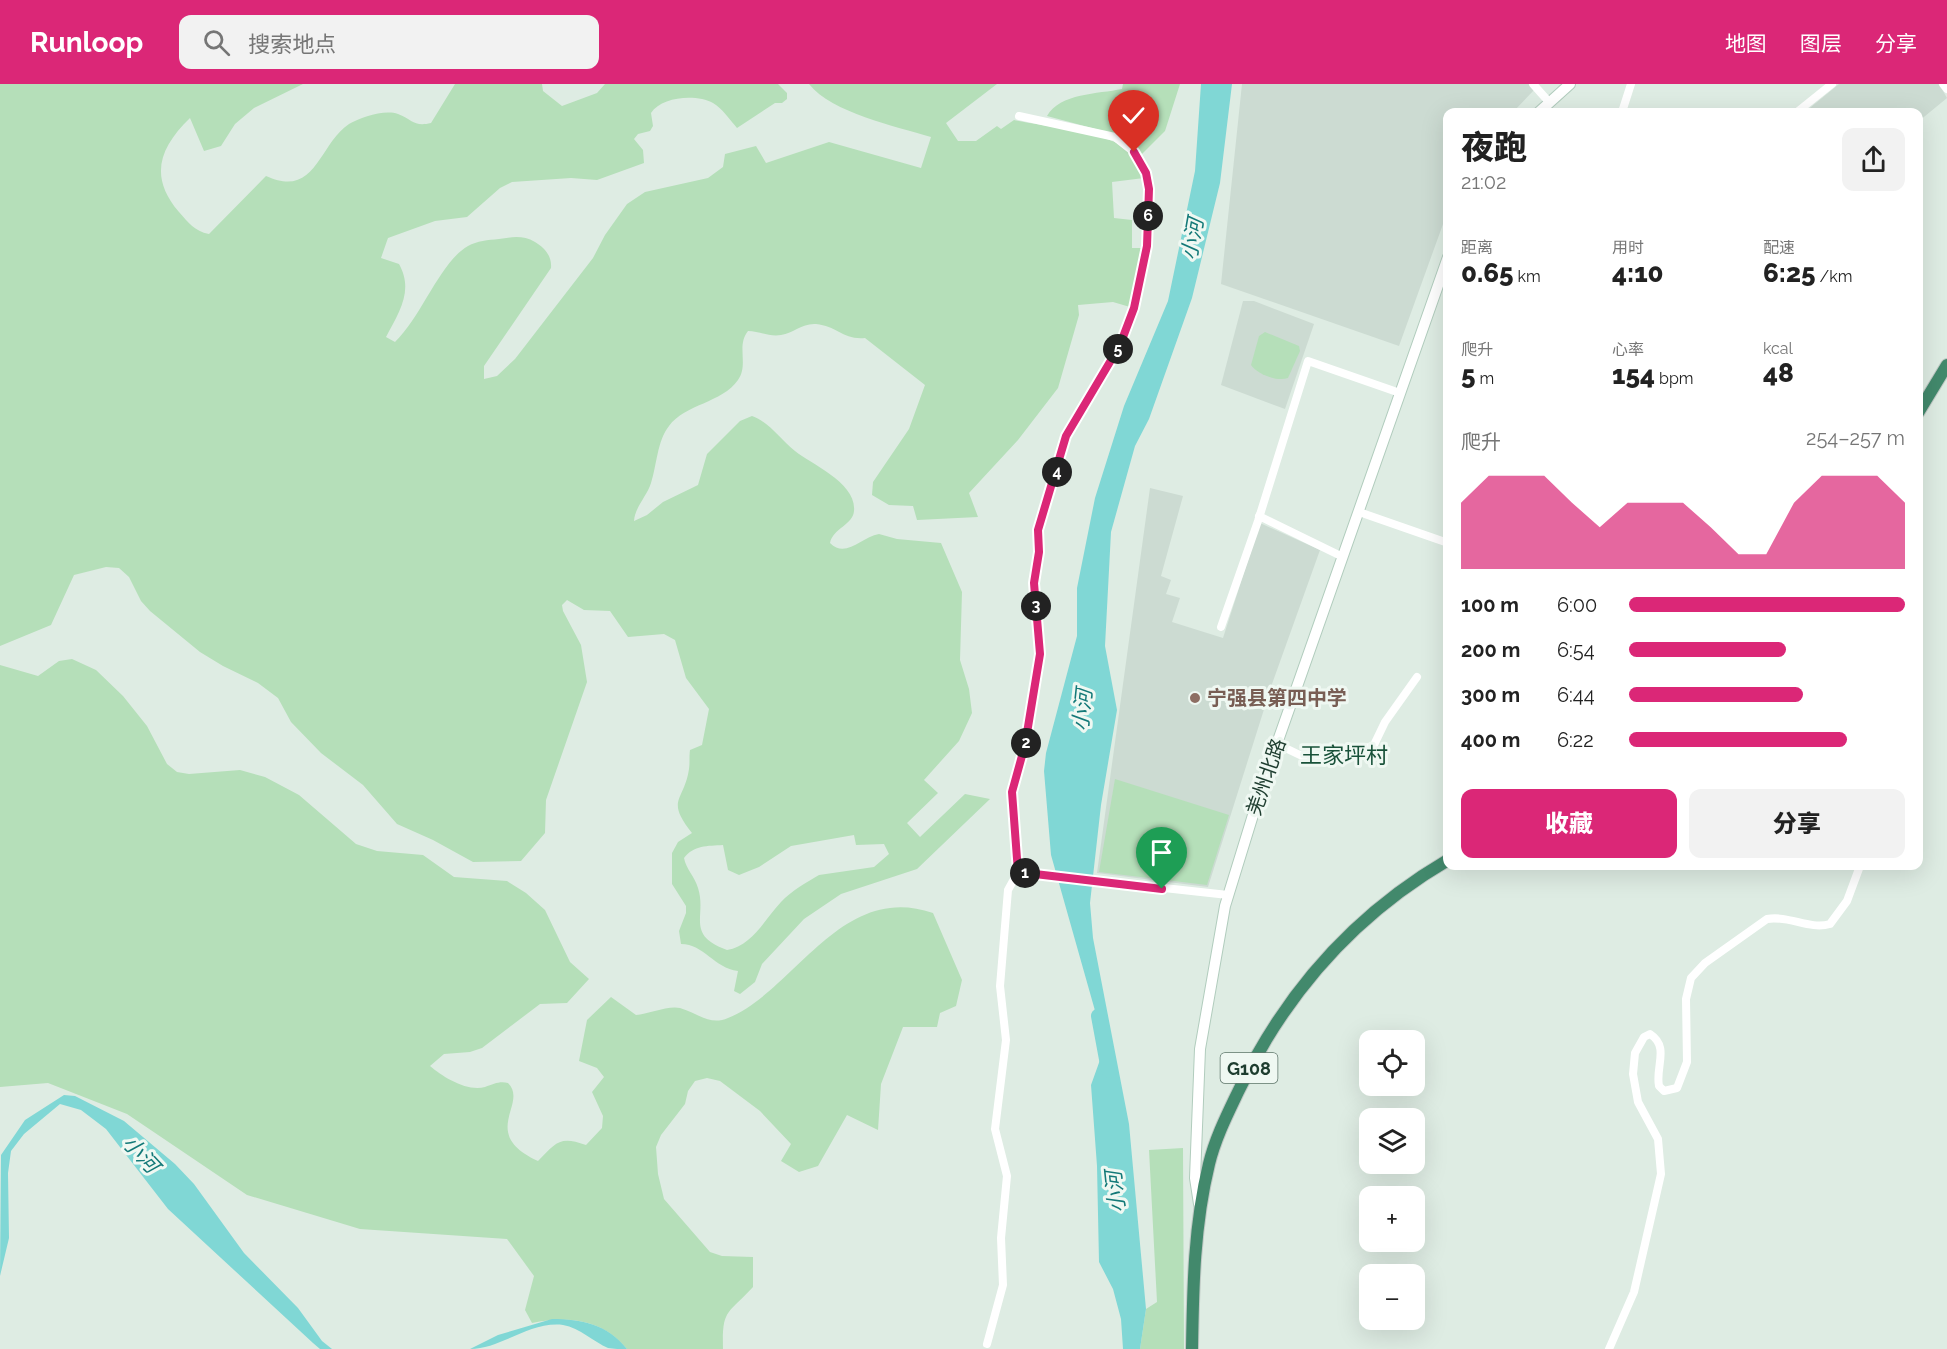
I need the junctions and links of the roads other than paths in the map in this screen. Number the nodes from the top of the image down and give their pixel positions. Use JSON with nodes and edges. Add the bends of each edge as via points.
{"nodes":[{"id":1,"x":1533,"y":84,"type":"edge"},
{"id":2,"x":1570,"y":84,"type":"edge"},
{"id":3,"x":1630,"y":84,"type":"edge"},
{"id":4,"x":1832,"y":84,"type":"edge"},
{"id":5,"x":1943,"y":84,"type":"edge"},
{"id":6,"x":1947,"y":89,"type":"edge"},
{"id":7,"x":1549,"y":102,"type":"junction"},
{"id":8,"x":1543,"y":108,"type":"edge"},
{"id":9,"x":1623,"y":108,"type":"edge"},
{"id":10,"x":1802,"y":108,"type":"edge"},
{"id":11,"x":1019,"y":116,"type":"dead end"},
{"id":12,"x":1443,"y":269,"type":"edge"},
{"id":13,"x":1947,"y":365,"type":"edge"},
{"id":14,"x":1400,"y":393,"type":"junction"},
{"id":15,"x":1923,"y":405,"type":"edge"},
{"id":16,"x":1359,"y":512,"type":"junction"},
{"id":17,"x":1259,"y":516,"type":"junction"},
{"id":18,"x":1443,"y":541,"type":"edge"},
{"id":19,"x":1343,"y":557,"type":"junction"},
{"id":20,"x":1221,"y":627,"type":"dead end"},
{"id":21,"x":1417,"y":677,"type":"dead end"},
{"id":22,"x":1276,"y":744,"type":"junction"},
{"id":23,"x":1443,"y":863,"type":"edge"},
{"id":24,"x":1858,"y":870,"type":"edge"},
{"id":25,"x":1018,"y":872,"type":"junction"},
{"id":26,"x":1228,"y":895,"type":"junction"},
{"id":27,"x":1200,"y":1210,"type":"junction"},
{"id":28,"x":987,"y":1344,"type":"dead end"},
{"id":29,"x":1192,"y":1349,"type":"edge"},
{"id":30,"x":1609,"y":1349,"type":"edge"}],
"edges":[{"from":1,"to":7,"type":"street"},
{"from":2,"to":7,"type":"main road"},
{"from":3,"to":9,"type":"street"},
{"from":4,"to":10,"type":"street"},
{"from":5,"to":6,"type":"street"},
{"from":7,"to":8,"type":"main road"},
{"from":11,"to":25,"type":"street","via":[[1115,137],[1134,152],[1146,173],[1149,189],[1147,246],[1134,308],[1120,345],[1066,436],[1038,530],[1034,583],[1040,654],[1025,745],[1012,792]]},
{"from":12,"to":14,"type":"main road","name":"羌州北路"},
{"from":13,"to":15,"type":"highway"},
{"from":14,"to":16,"type":"main road","name":"羌州北路"},
{"from":14,"to":17,"type":"street","via":[[1308,361]]},
{"from":16,"to":18,"type":"street"},
{"from":16,"to":19,"type":"main road","name":"羌州北路"},
{"from":17,"to":19,"type":"street"},
{"from":17,"to":20,"type":"street"},
{"from":19,"to":22,"type":"main road","name":"羌州北路"},
{"from":21,"to":22,"type":"street","via":[[1385,722],[1373,747],[1344,749],[1323,761]]},
{"from":22,"to":26,"type":"main road","name":"羌州北路"},
{"from":23,"to":27,"type":"highway","number":"G108","via":[[1401,890],[1350,933],[1314,971],[1286,1009],[1251,1065],[1225,1119],[1210,1157]]},
{"from":24,"to":30,"type":"street","via":[[1846,901],[1830,924],[1781,917],[1767,919],[1695,972],[1686,999],[1687,1062],[1677,1088],[1664,1091],[1659,1086],[1662,1050],[1656,1038],[1650,1034],[1644,1037],[1635,1053],[1634,1088],[1658,1139],[1661,1174],[1634,1292]]},
{"from":25,"to":26,"type":"street"},
{"from":25,"to":28,"type":"street","via":[[1008,890],[1000,987],[1006,1040],[995,1129],[1007,1176],[1000,1238],[1003,1285]]},
{"from":26,"to":27,"type":"main road","name":"羌州北路","via":[[1200,1049],[1195,1178]]},
{"from":27,"to":29,"type":"highway","number":"G108"}]}
